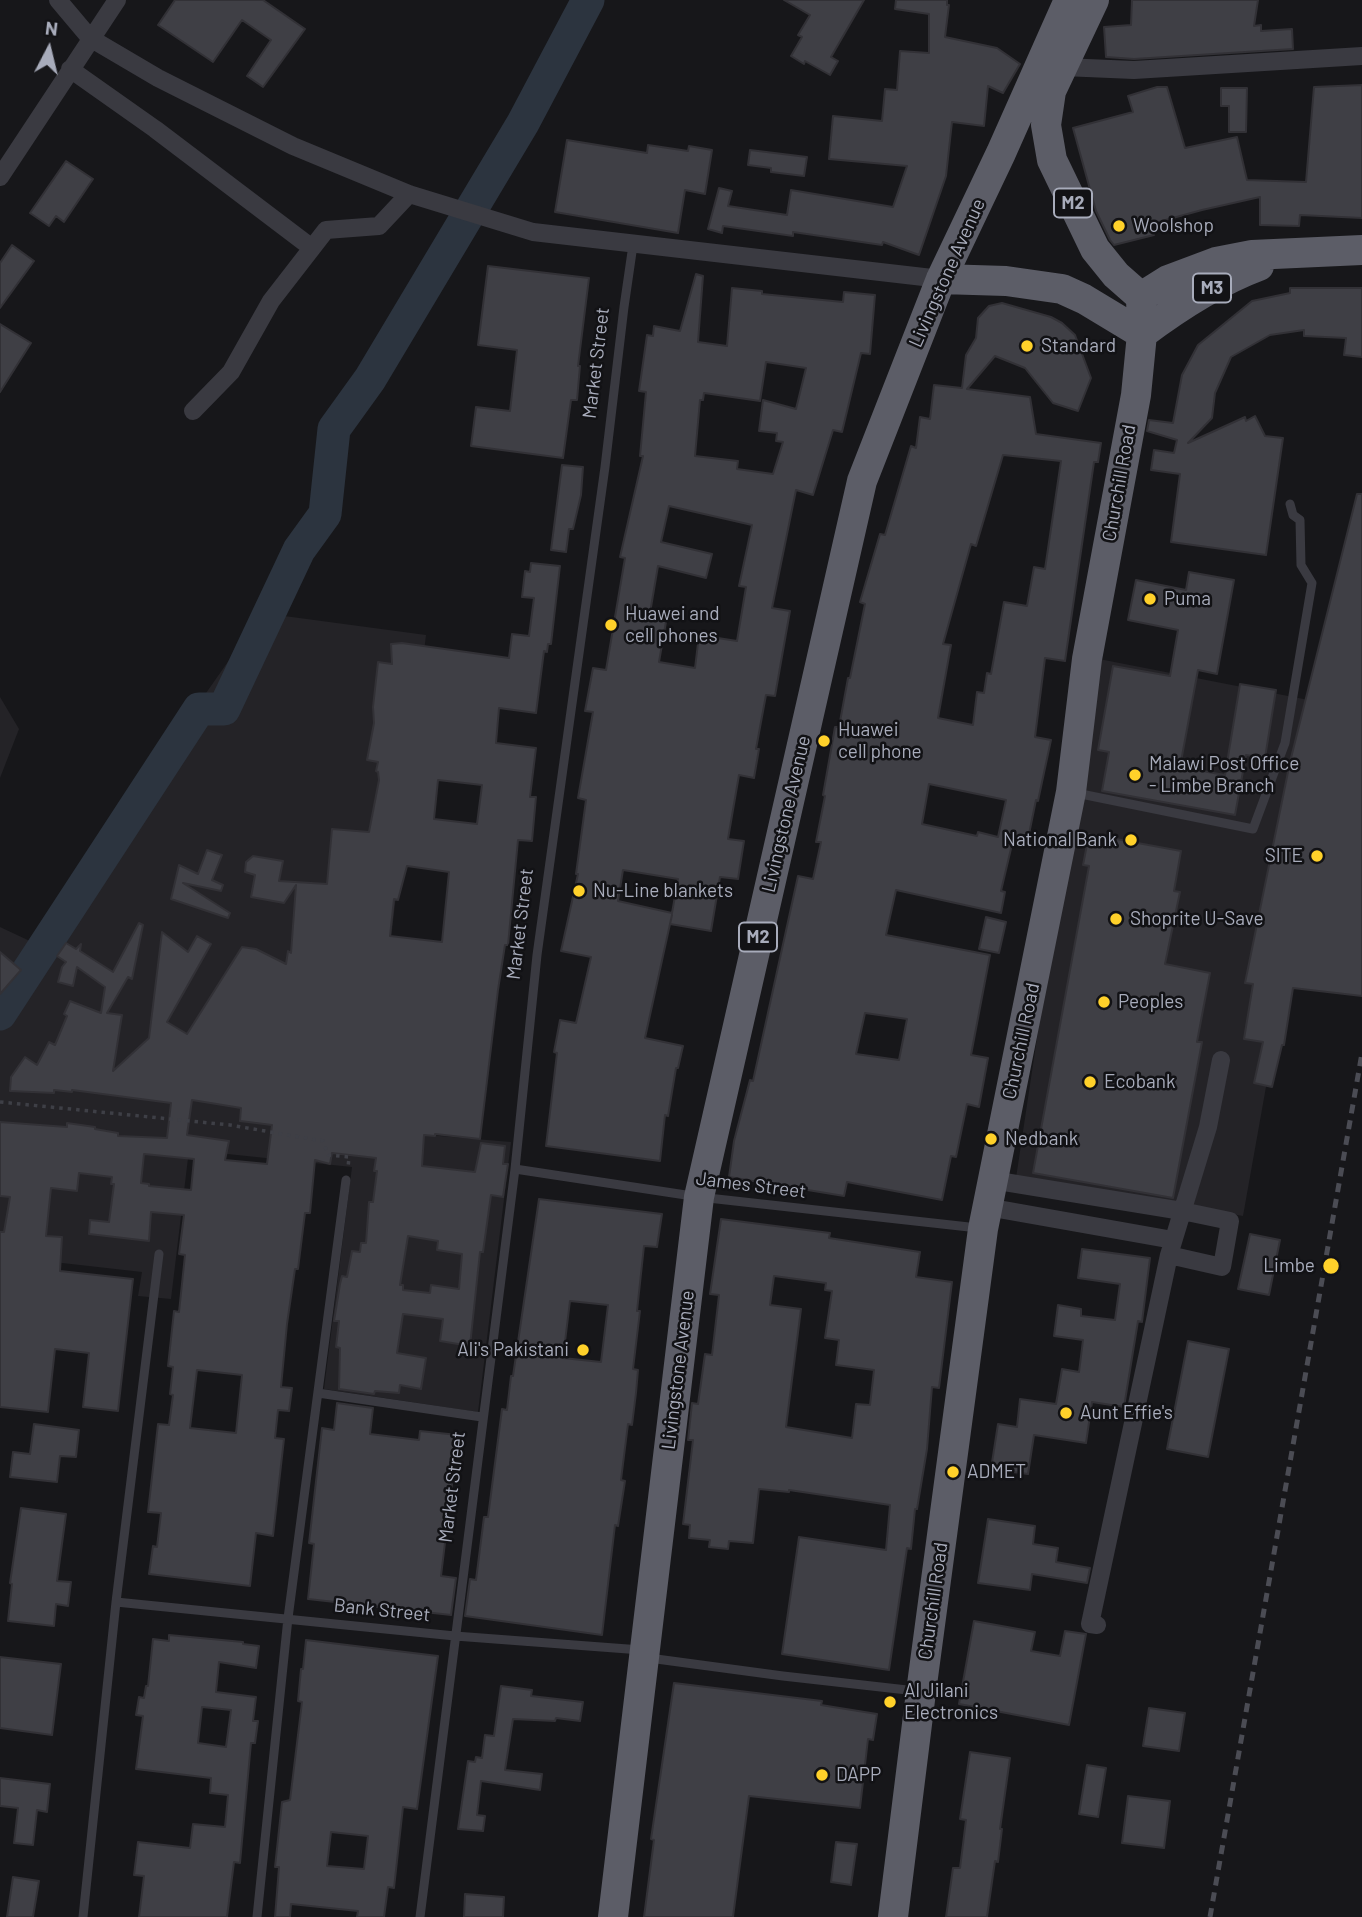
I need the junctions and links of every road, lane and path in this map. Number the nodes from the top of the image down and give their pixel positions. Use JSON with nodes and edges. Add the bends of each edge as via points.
{"nodes":[{"id":1,"x":58,"y":0,"type":"edge"},
{"id":2,"x":117,"y":0,"type":"edge"},
{"id":3,"x":1069,"y":0,"type":"edge"},
{"id":4,"x":1094,"y":0,"type":"edge"},
{"id":5,"x":90,"y":38,"type":"junction"},
{"id":6,"x":1362,"y":56,"type":"edge"},
{"id":7,"x":70,"y":69,"type":"junction"},
{"id":8,"x":1057,"y":79,"type":"junction"},
{"id":9,"x":1001,"y":153,"type":"junction"},
{"id":10,"x":1052,"y":159,"type":"junction"},
{"id":11,"x":0,"y":177,"type":"edge"},
{"id":12,"x":409,"y":194,"type":"junction"},
{"id":13,"x":633,"y":245,"type":"junction"},
{"id":14,"x":312,"y":248,"type":"junction"},
{"id":15,"x":1095,"y":249,"type":"junction"},
{"id":16,"x":1362,"y":250,"type":"edge"},
{"id":17,"x":1290,"y":255,"type":"junction"},
{"id":18,"x":941,"y":279,"type":"junction"},
{"id":19,"x":1062,"y":289,"type":"junction"},
{"id":20,"x":1141,"y":298,"type":"junction"},
{"id":21,"x":1142,"y":334,"type":"junction"},
{"id":22,"x":193,"y":411,"type":"dead end"},
{"id":23,"x":1290,"y":504,"type":"dead end"},
{"id":24,"x":1071,"y":792,"type":"junction"},
{"id":25,"x":1221,"y":1060,"type":"dead end"},
{"id":26,"x":0,"y":1102,"type":"edge"},
{"id":27,"x":515,"y":1169,"type":"junction"},
{"id":28,"x":346,"y":1180,"type":"joint"},
{"id":29,"x":1095,"y":1196,"type":"junction"},
{"id":30,"x":699,"y":1197,"type":"junction"},
{"id":31,"x":987,"y":1205,"type":"junction"},
{"id":32,"x":1182,"y":1211,"type":"junction"},
{"id":33,"x":1089,"y":1226,"type":"junction"},
{"id":34,"x":1171,"y":1248,"type":"junction"},
{"id":35,"x":159,"y":1254,"type":"dead end"},
{"id":36,"x":318,"y":1393,"type":"junction"},
{"id":37,"x":482,"y":1417,"type":"junction"},
{"id":38,"x":116,"y":1602,"type":"junction"},
{"id":39,"x":288,"y":1618,"type":"junction"},
{"id":40,"x":1097,"y":1625,"type":"dead end"},
{"id":41,"x":455,"y":1636,"type":"junction"},
{"id":42,"x":644,"y":1654,"type":"junction"},
{"id":43,"x":921,"y":1692,"type":"junction"},
{"id":44,"x":83,"y":1917,"type":"edge"},
{"id":45,"x":257,"y":1917,"type":"edge"},
{"id":46,"x":420,"y":1917,"type":"edge"},
{"id":47,"x":613,"y":1917,"type":"edge"},
{"id":48,"x":893,"y":1917,"type":"edge"}],
"edges":[{"from":1,"to":5,"type":"street"},
{"from":2,"to":5,"type":"street"},
{"from":3,"to":9,"type":"highway","name":"Livingstone Avenue","number":"M2"},
{"from":4,"to":8,"type":"highway","number":"M2"},
{"from":5,"to":7,"type":"street"},
{"from":5,"to":12,"type":"street","via":[[293,146]]},
{"from":6,"to":8,"type":"street"},
{"from":7,"to":11,"type":"street"},
{"from":7,"to":14,"type":"street"},
{"from":8,"to":10,"type":"highway","number":"M2","via":[[1046,125]]},
{"from":9,"to":10,"type":"highway","via":[[1040,153]]},
{"from":9,"to":18,"type":"highway","name":"Livingstone Avenue","number":"M2"},
{"from":10,"to":15,"type":"highway","number":"M2"},
{"from":12,"to":13,"type":"street","via":[[533,232]]},
{"from":12,"to":14,"type":"street","via":[[379,226],[326,229]]},
{"from":13,"to":18,"type":"street"},
{"from":13,"to":27,"type":"lane","name":"Market Street","via":[[537,955]]},
{"from":14,"to":22,"type":"street","via":[[271,301],[231,372]]},
{"from":15,"to":19,"type":"highway","via":[[1084,272]]},
{"from":15,"to":20,"type":"highway","number":"M2"},
{"from":16,"to":17,"type":"highway","number":"M3"},
{"from":17,"to":20,"type":"highway","number":"M3","via":[[1252,255],[1216,262],[1168,280]]},
{"from":17,"to":21,"type":"highway","number":"M3","via":[[1237,274]]},
{"from":18,"to":19,"type":"highway"},
{"from":18,"to":30,"type":"highway","name":"Livingstone Avenue","number":"M2","via":[[862,481]]},
{"from":19,"to":21,"type":"highway"},
{"from":20,"to":21,"type":"highway","name":"Churchill Road"},
{"from":21,"to":24,"type":"highway","name":"Churchill Road","via":[[1136,395],[1087,659]]},
{"from":23,"to":24,"type":"lane","via":[[1300,520],[1301,565],[1312,583],[1285,743],[1253,829]]},
{"from":24,"to":31,"type":"highway","name":"Churchill Road"},
{"from":25,"to":32,"type":"street","via":[[1208,1127]]},
{"from":26,"to":28,"type":"path","via":[[230,1125],[323,1142],[328,1154],[349,1157]]},
{"from":27,"to":30,"type":"lane","name":"James Street"},
{"from":27,"to":37,"type":"lane","name":"Market Street"},
{"from":28,"to":36,"type":"lane"},
{"from":29,"to":31,"type":"street"},
{"from":29,"to":32,"type":"street"},
{"from":29,"to":33,"type":"street"},
{"from":30,"to":31,"type":"lane","name":"James Street"},
{"from":30,"to":42,"type":"highway","name":"Livingstone Avenue","number":"M2"},
{"from":31,"to":33,"type":"street"},
{"from":31,"to":43,"type":"highway","name":"Churchill Road"},
{"from":32,"to":34,"type":"street"},
{"from":32,"to":34,"type":"street","via":[[1230,1221],[1222,1266]]},
{"from":33,"to":34,"type":"street"},
{"from":34,"to":40,"type":"street","via":[[1090,1624]]},
{"from":35,"to":38,"type":"lane"},
{"from":36,"to":37,"type":"lane"},
{"from":36,"to":39,"type":"lane"},
{"from":37,"to":41,"type":"lane","name":"Market Street"},
{"from":38,"to":39,"type":"lane","name":"Bank Street"},
{"from":38,"to":44,"type":"lane"},
{"from":39,"to":41,"type":"lane","name":"Bank Street"},
{"from":39,"to":45,"type":"lane"},
{"from":41,"to":42,"type":"lane","name":"Bank Street"},
{"from":41,"to":46,"type":"lane","name":"Market Street"},
{"from":42,"to":43,"type":"lane","name":"Bank Street"},
{"from":42,"to":47,"type":"highway","name":"Livingstone Avenue","number":"M2"},
{"from":43,"to":48,"type":"highway","name":"Churchill Road"}]}
